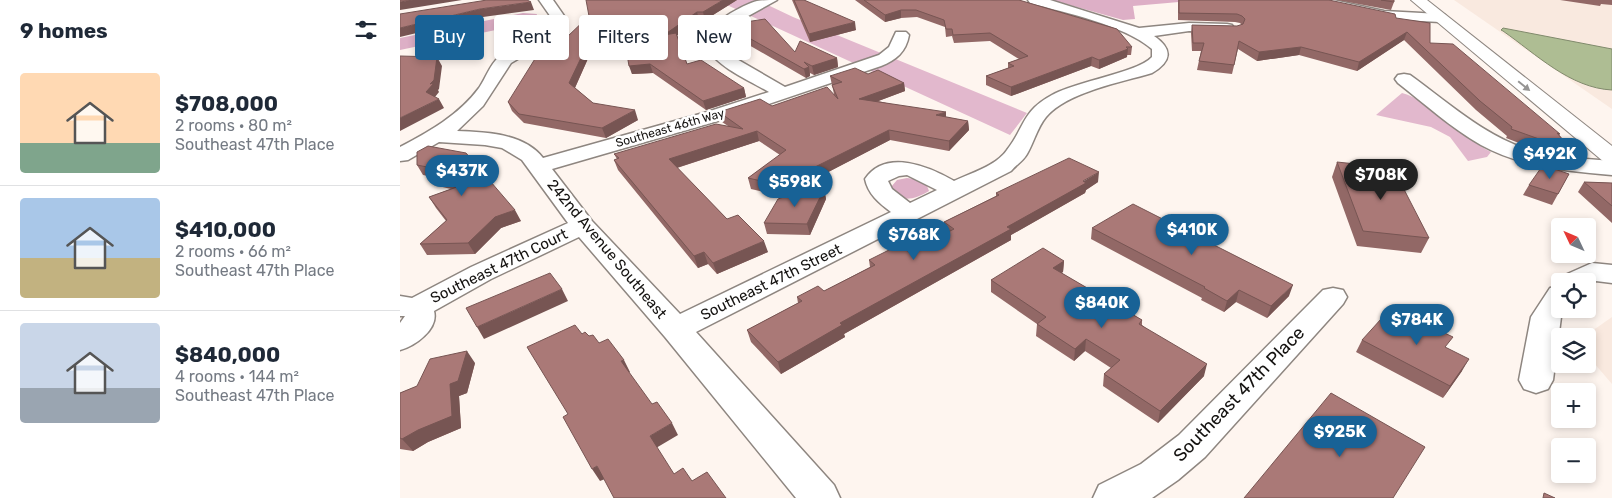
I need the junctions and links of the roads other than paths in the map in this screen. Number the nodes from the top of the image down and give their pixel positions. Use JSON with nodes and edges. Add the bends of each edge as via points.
{"nodes":[{"id":1,"x":546,"y":0,"type":"edge"},
{"id":2,"x":770,"y":0,"type":"edge"},
{"id":3,"x":1035,"y":0,"type":"edge"},
{"id":4,"x":1314,"y":0,"type":"edge"},
{"id":5,"x":1418,"y":0,"type":"edge"},
{"id":6,"x":1433,"y":0,"type":"edge"},
{"id":7,"x":1440,"y":18,"type":"junction"},
{"id":8,"x":1235,"y":28,"type":"edge"},
{"id":9,"x":1138,"y":33,"type":"junction"},
{"id":10,"x":901,"y":35,"type":"dead end"},
{"id":11,"x":1404,"y":79,"type":"dead end"},
{"id":12,"x":783,"y":93,"type":"junction"},
{"id":13,"x":436,"y":136,"type":"junction"},
{"id":14,"x":1612,"y":137,"type":"edge"},
{"id":15,"x":400,"y":156,"type":"edge"},
{"id":16,"x":1612,"y":157,"type":"edge"},
{"id":17,"x":537,"y":166,"type":"junction"},
{"id":18,"x":1612,"y":168,"type":"edge"},
{"id":19,"x":955,"y":191,"type":"junction"},
{"id":20,"x":909,"y":213,"type":"junction"},
{"id":21,"x":583,"y":226,"type":"junction"},
{"id":22,"x":1590,"y":273,"type":"edge"},
{"id":23,"x":1612,"y":274,"type":"edge"},
{"id":24,"x":1333,"y":297,"type":"dead end"},
{"id":25,"x":408,"y":307,"type":"edge"},
{"id":26,"x":1551,"y":309,"type":"edge"},
{"id":27,"x":676,"y":329,"type":"junction"},
{"id":28,"x":400,"y":339,"type":"edge"},
{"id":29,"x":1536,"y":380,"type":"dead end"},
{"id":30,"x":820,"y":498,"type":"edge"},
{"id":31,"x":1113,"y":498,"type":"edge"}],
"edges":[{"from":1,"to":13,"type":"street","via":[[560,20],[559,25],[505,60],[473,107]]},
{"from":2,"to":12,"type":"street","via":[[721,26],[712,39],[712,45],[722,57]]},
{"from":3,"to":9,"type":"street"},
{"from":4,"to":7,"type":"street","via":[[1378,14]]},
{"from":5,"to":7,"type":"street"},
{"from":6,"to":14,"type":"street"},
{"from":7,"to":16,"type":"street","one_way":true},
{"from":8,"to":9,"type":"street"},
{"from":9,"to":19,"type":"street","name":"Southeast 47th Street","via":[[1158,45],[1161,51],[1156,63],[1058,99],[1032,122],[1016,154],[1003,166]]},
{"from":10,"to":12,"type":"street","name":"Southeast 46th Way","via":[[900,45],[887,58]]},
{"from":11,"to":18,"type":"street","via":[[1501,147],[1529,157]]},
{"from":12,"to":17,"type":"street","name":"Southeast 46th Way","via":[[658,133]]},
{"from":13,"to":15,"type":"street"},
{"from":13,"to":17,"type":"street","name":"242nd Avenue Southeast","via":[[507,143],[520,147]]},
{"from":17,"to":21,"type":"street","name":"242nd Avenue Southeast"},
{"from":19,"to":20,"type":"street","name":"Southeast 47th Street"},
{"from":19,"to":20,"type":"street","via":[[918,170],[906,168],[893,169],[876,179],[885,196]]},
{"from":20,"to":27,"type":"street","name":"Southeast 47th Street"},
{"from":21,"to":25,"type":"street","name":"Southeast 47th Court"},
{"from":21,"to":27,"type":"street","name":"242nd Avenue Southeast"},
{"from":22,"to":23,"type":"street"},
{"from":24,"to":31,"type":"street","name":"Southeast 47th Place","via":[[1192,446],[1166,468]]},
{"from":25,"to":28,"type":"street","name":"Southeast 47th Court","via":[[420,313],[420,319]]},
{"from":26,"to":29,"type":"street","via":[[1546,317]]},
{"from":27,"to":30,"type":"street","name":"242nd Avenue Southeast"}]}
